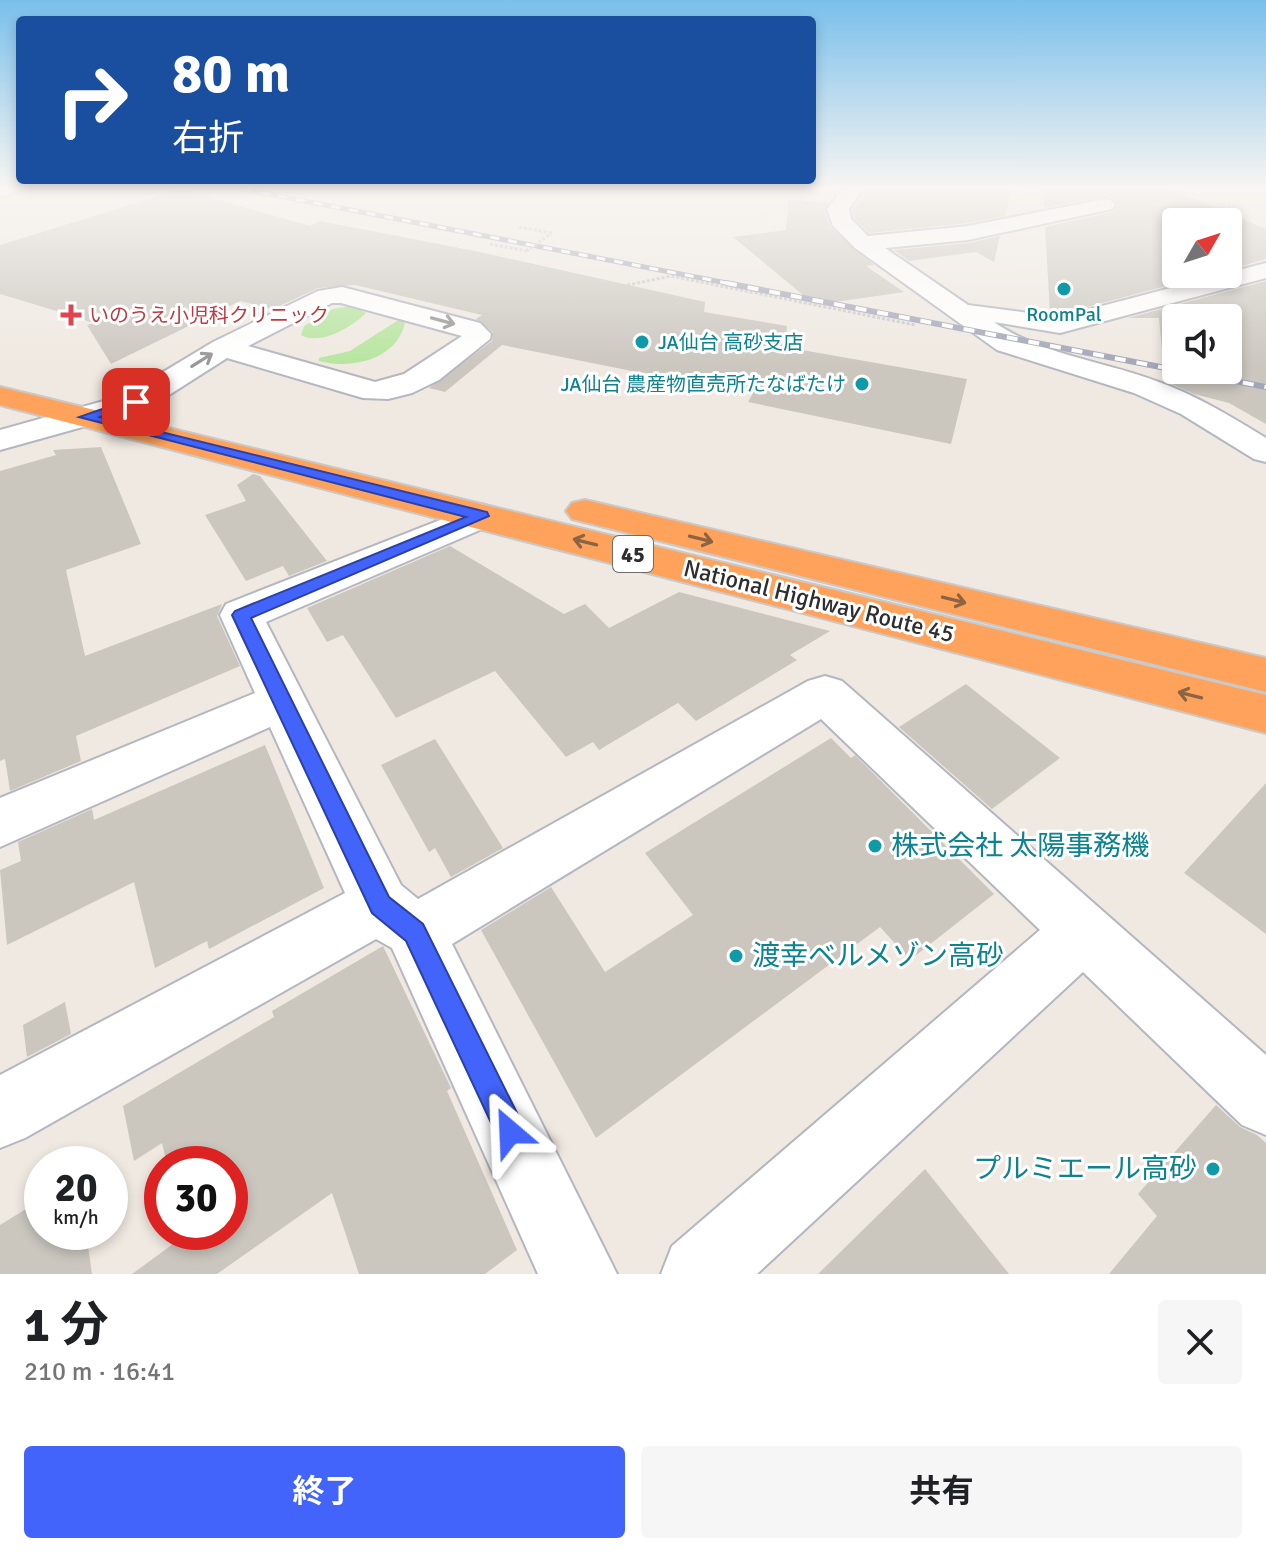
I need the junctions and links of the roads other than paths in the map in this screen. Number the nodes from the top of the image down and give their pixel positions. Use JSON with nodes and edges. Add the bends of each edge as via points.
{"nodes":[{"id":1,"x":871,"y":248,"type":"edge"},
{"id":2,"x":1266,"y":270,"type":"edge"},
{"id":3,"x":1242,"y":277,"type":"edge"},
{"id":4,"x":1242,"y":280,"type":"edge"},
{"id":5,"x":1200,"y":288,"type":"edge"},
{"id":6,"x":1266,"y":293,"type":"edge"},
{"id":7,"x":959,"y":309,"type":"junction"},
{"id":8,"x":223,"y":348,"type":"junction"},
{"id":9,"x":0,"y":367,"type":"edge"},
{"id":10,"x":0,"y":396,"type":"edge"},
{"id":11,"x":136,"y":402,"type":"junction"},
{"id":12,"x":85,"y":417,"type":"junction"},
{"id":13,"x":0,"y":440,"type":"edge"},
{"id":14,"x":1266,"y":452,"type":"edge"},
{"id":15,"x":481,"y":516,"type":"junction"},
{"id":16,"x":1266,"y":675,"type":"edge"},
{"id":17,"x":281,"y":702,"type":"junction"},
{"id":18,"x":1266,"y":714,"type":"edge"},
{"id":19,"x":0,"y":823,"type":"edge"},
{"id":20,"x":397,"y":919,"type":"junction"},
{"id":21,"x":1083,"y":932,"type":"junction"},
{"id":22,"x":1266,"y":1101,"type":"edge"},
{"id":23,"x":0,"y":1113,"type":"edge"},
{"id":24,"x":578,"y":1274,"type":"edge"},
{"id":25,"x":700,"y":1274,"type":"edge"}],
"edges":[{"from":1,"to":7,"type":"street"},
{"from":2,"to":3,"type":"street"},
{"from":4,"to":6,"type":"street"},
{"from":5,"to":7,"type":"street","via":[[1060,325]]},
{"from":7,"to":14,"type":"street","via":[[1007,344],[1145,387],[1192,407]]},
{"from":8,"to":8,"type":"street","one_way":true,"via":[[327,296],[342,295],[477,334],[390,391]]},
{"from":11,"to":8,"type":"street","one_way":true},
{"from":9,"to":11,"type":"highway","name":"National Highway Route 45","number":"45"},
{"from":10,"to":12,"type":"highway","name":"National Highway Route 45","number":"45"},
{"from":11,"to":12,"type":"street"},
{"from":11,"to":16,"type":"highway","name":"National Highway Route 45","number":"45","one_way":true},
{"from":12,"to":13,"type":"street"},
{"from":12,"to":15,"type":"highway","name":"National Highway Route 45","number":"45"},
{"from":15,"to":17,"type":"street","via":[[241,615]]},
{"from":18,"to":15,"type":"highway","name":"National Highway Route 45","number":"45","one_way":true},
{"from":17,"to":19,"type":"street"},
{"from":17,"to":20,"type":"street"},
{"from":20,"to":21,"type":"street","via":[[825,694]]},
{"from":20,"to":23,"type":"street"},
{"from":20,"to":24,"type":"street"},
{"from":21,"to":22,"type":"street"},
{"from":21,"to":25,"type":"street"}]}
